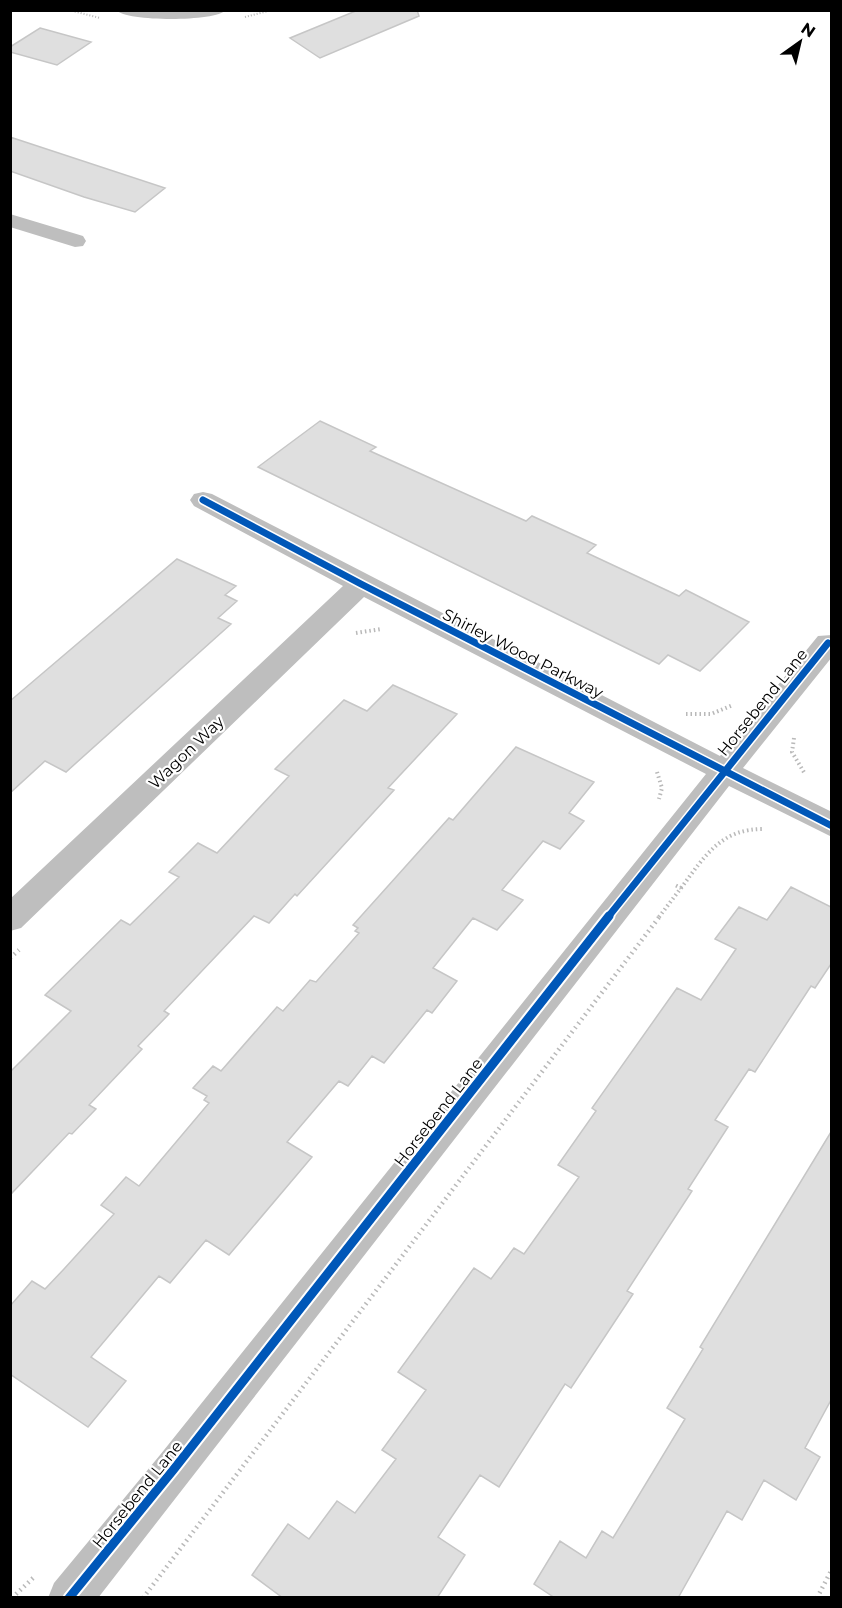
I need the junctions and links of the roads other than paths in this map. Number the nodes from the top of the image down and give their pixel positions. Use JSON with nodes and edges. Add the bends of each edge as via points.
{"nodes":[{"id":1,"x":125,"y":10,"type":"edge"},
{"id":2,"x":217,"y":10,"type":"edge"},
{"id":3,"x":10,"y":220,"type":"edge"},
{"id":4,"x":75,"y":242,"type":"dead end"},
{"id":5,"x":203,"y":500,"type":"dead end"},
{"id":6,"x":361,"y":585,"type":"junction"},
{"id":7,"x":828,"y":643,"type":"dead end"},
{"id":8,"x":723,"y":771,"type":"junction"},
{"id":9,"x":831,"y":826,"type":"edge"},
{"id":10,"x":10,"y":919,"type":"edge"},
{"id":11,"x":69,"y":1598,"type":"edge"}],
"edges":[{"from":1,"to":2,"type":"street","via":[[175,14]]},
{"from":3,"to":4,"type":"street"},
{"from":5,"to":6,"type":"street","name":"Shirley Wood Parkway"},
{"from":6,"to":8,"type":"street","name":"Shirley Wood Parkway"},
{"from":6,"to":10,"type":"street","name":"Wagon Way"},
{"from":7,"to":8,"type":"street","name":"Horsebend Lane"},
{"from":8,"to":9,"type":"street","name":"Shirley Wood Parkway"},
{"from":8,"to":11,"type":"street","name":"Horsebend Lane"}]}
